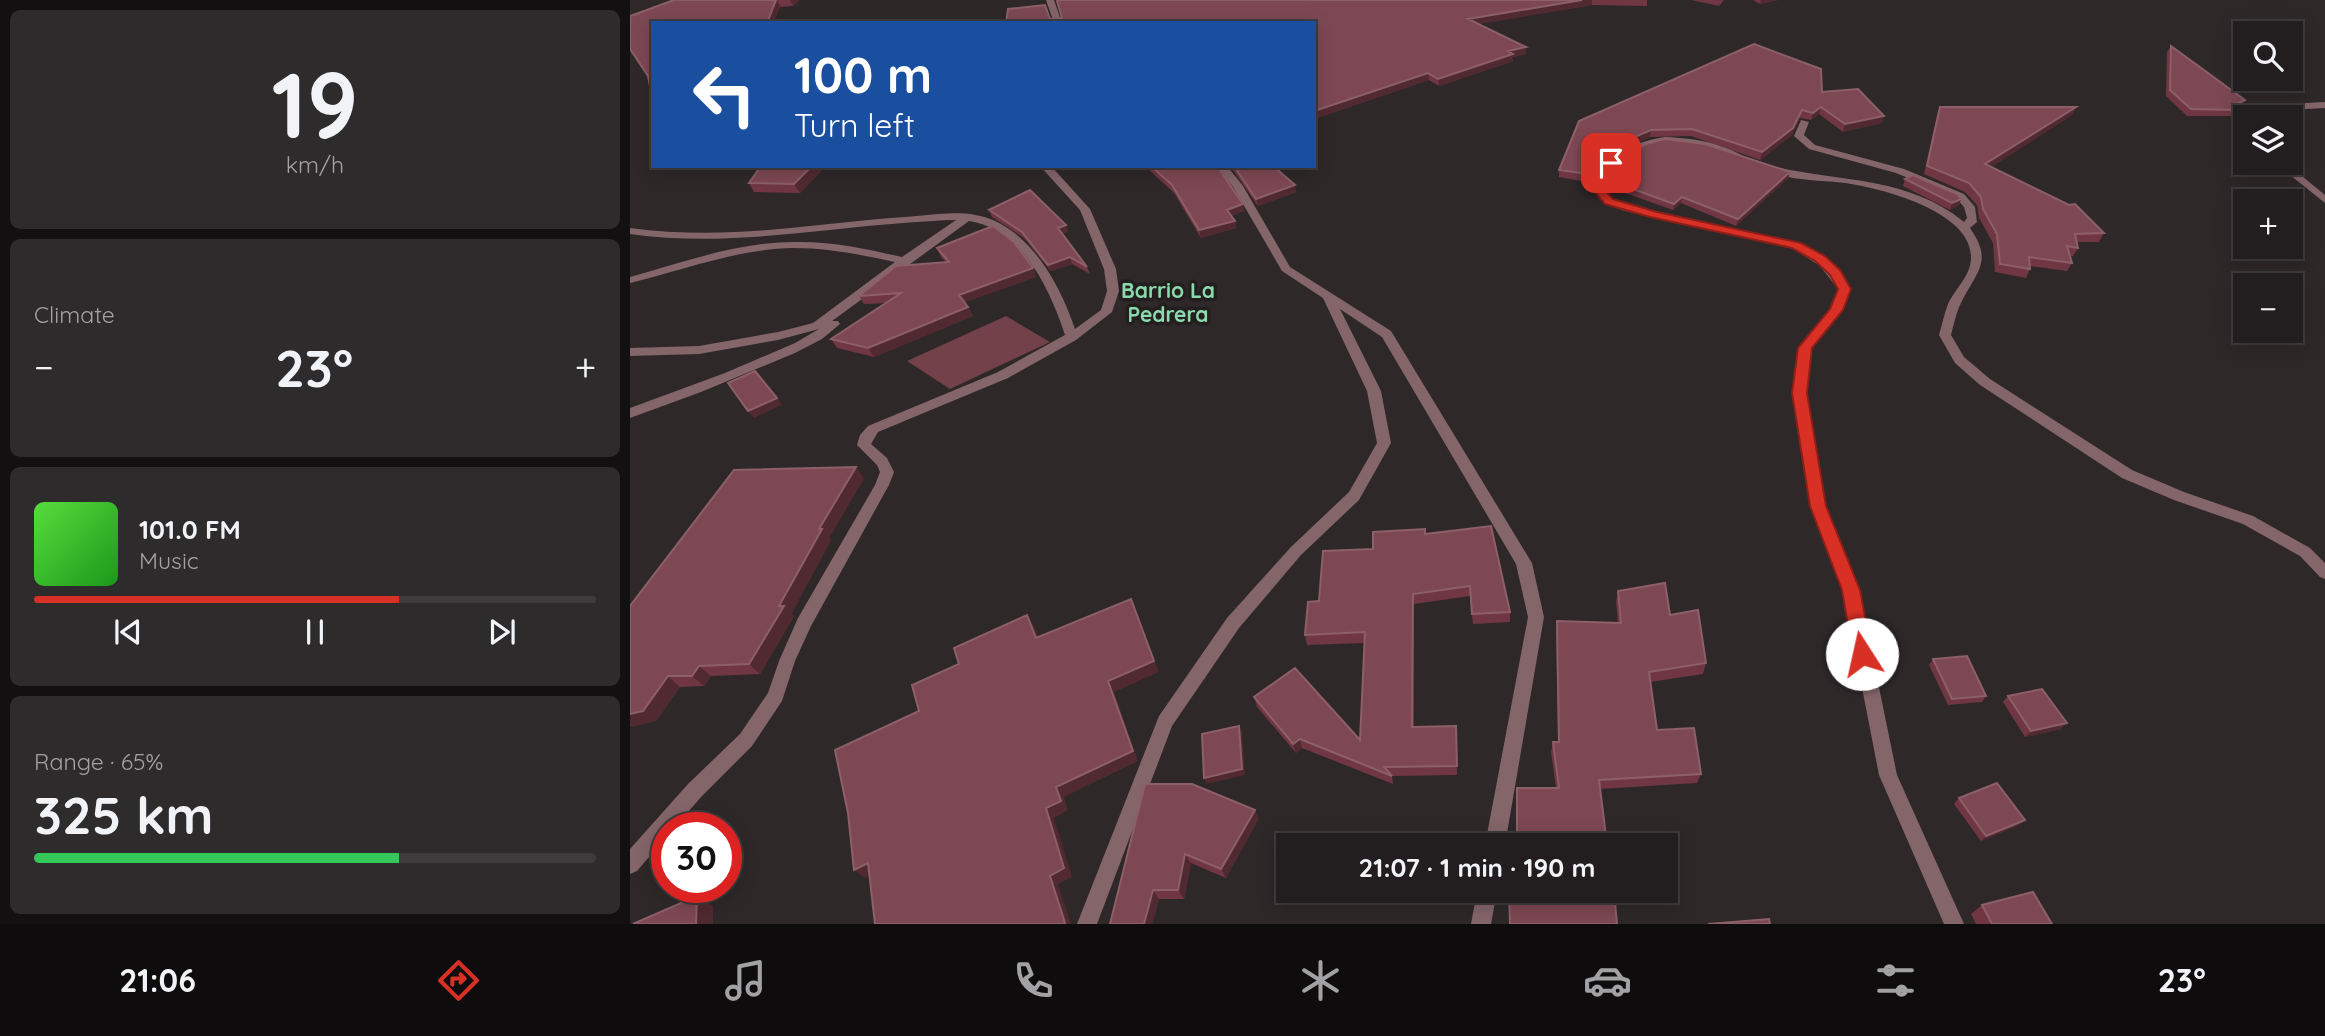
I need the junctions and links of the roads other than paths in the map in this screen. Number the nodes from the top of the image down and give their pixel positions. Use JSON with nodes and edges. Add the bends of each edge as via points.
{"nodes":[{"id":1,"x":1050,"y":0,"type":"edge"},
{"id":2,"x":1057,"y":21,"type":"edge"},
{"id":3,"x":2325,"y":105,"type":"edge"},
{"id":4,"x":2303,"y":106,"type":"edge"},
{"id":5,"x":1804,"y":122,"type":"edge"},
{"id":6,"x":1047,"y":168,"type":"edge"},
{"id":7,"x":1224,"y":168,"type":"edge"},
{"id":8,"x":2295,"y":175,"type":"edge"},
{"id":9,"x":2325,"y":200,"type":"edge"},
{"id":10,"x":967,"y":218,"type":"junction"},
{"id":11,"x":1964,"y":227,"type":"junction"},
{"id":12,"x":630,"y":231,"type":"edge"},
{"id":13,"x":904,"y":261,"type":"junction"},
{"id":14,"x":630,"y":280,"type":"edge"},
{"id":15,"x":1328,"y":297,"type":"junction"},
{"id":16,"x":852,"y":302,"type":"junction"},
{"id":17,"x":1072,"y":337,"type":"junction"},
{"id":18,"x":630,"y":352,"type":"edge"},
{"id":19,"x":630,"y":413,"type":"edge"},
{"id":20,"x":2325,"y":573,"type":"edge"},
{"id":21,"x":1497,"y":833,"type":"edge"},
{"id":22,"x":630,"y":864,"type":"edge"},
{"id":23,"x":1484,"y":903,"type":"edge"},
{"id":24,"x":1087,"y":924,"type":"edge"},
{"id":25,"x":1480,"y":924,"type":"edge"},
{"id":26,"x":1954,"y":924,"type":"edge"}],
"edges":[{"from":1,"to":2,"type":"street"},
{"from":3,"to":4,"type":"street"},
{"from":5,"to":11,"type":"street","via":[[1799,136],[1812,147],[1900,171],[1960,196],[1972,213],[1972,222]]},
{"from":6,"to":17,"type":"street","via":[[1086,209],[1110,269],[1113,291],[1106,312]]},
{"from":7,"to":15,"type":"street","via":[[1286,269]]},
{"from":8,"to":9,"type":"street"},
{"from":10,"to":12,"type":"street","via":[[730,235]]},
{"from":10,"to":13,"type":"street"},
{"from":10,"to":17,"type":"street","via":[[988,222],[1016,240],[1052,287]]},
{"from":11,"to":20,"type":"street","via":[[1973,238],[1975,270],[1953,306],[1945,335],[1959,360],[1985,382],[2127,474],[2248,520],[2305,552]]},
{"from":11,"to":26,"type":"street","via":[[1899,193],[1866,183],[1777,171],[1716,147],[1686,141],[1664,139],[1637,145],[1600,177],[1599,190],[1609,202],[1625,208],[1796,245],[1836,273],[1844,289],[1836,310],[1805,348],[1800,393],[1818,506],[1851,590],[1888,775]]},
{"from":13,"to":14,"type":"street","via":[[790,245],[751,249]]},
{"from":13,"to":16,"type":"street"},
{"from":15,"to":21,"type":"street","via":[[1387,334],[1524,563],[1535,617]]},
{"from":15,"to":24,"type":"street","via":[[1374,391],[1384,443],[1354,496],[1296,551],[1233,624],[1165,722]]},
{"from":16,"to":18,"type":"street","via":[[817,326],[778,336],[699,350]]},
{"from":16,"to":19,"type":"street","via":[[846,314],[819,336],[704,387]]},
{"from":17,"to":22,"type":"street","via":[[1003,375],[867,435],[864,445],[887,471],[804,623],[776,696],[746,740]]},
{"from":23,"to":25,"type":"street"}]}
